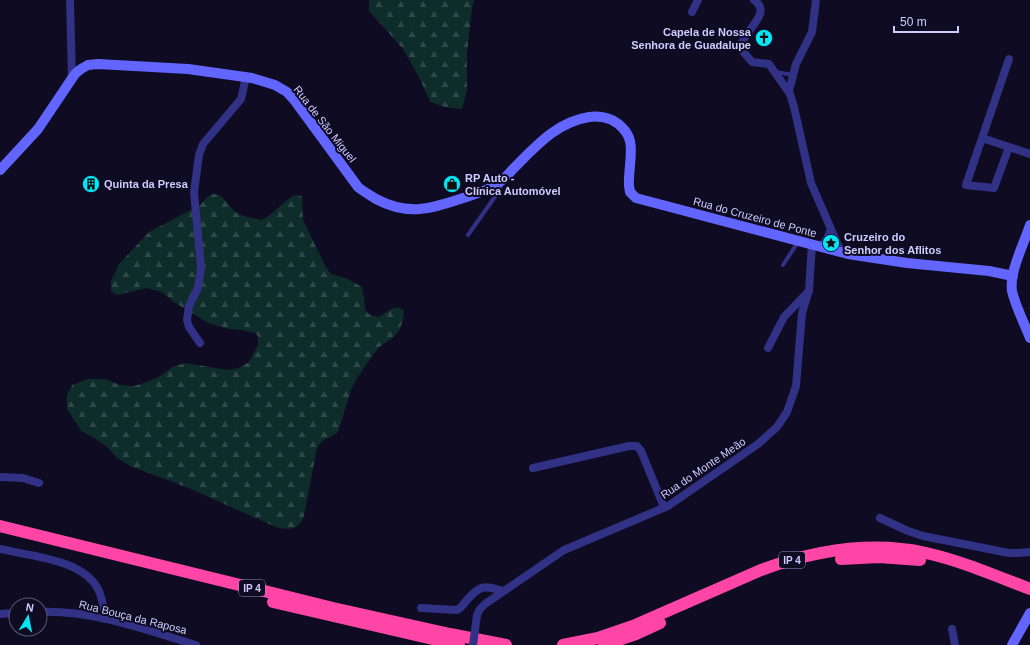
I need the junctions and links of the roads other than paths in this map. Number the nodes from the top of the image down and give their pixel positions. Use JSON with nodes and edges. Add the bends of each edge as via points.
{"nodes":[{"id":1,"x":68,"y":0,"type":"edge"},
{"id":2,"x":698,"y":0,"type":"edge"},
{"id":3,"x":754,"y":0,"type":"edge"},
{"id":4,"x":816,"y":0,"type":"edge"},
{"id":5,"x":692,"y":12,"type":"dead end"},
{"id":6,"x":1009,"y":59,"type":"dead end"},
{"id":7,"x":776,"y":72,"type":"junction"},
{"id":8,"x":793,"y":75,"type":"junction"},
{"id":9,"x":246,"y":77,"type":"junction"},
{"id":10,"x":72,"y":78,"type":"junction"},
{"id":11,"x":789,"y":91,"type":"junction"},
{"id":12,"x":622,"y":128,"type":"joint"},
{"id":13,"x":982,"y":138,"type":"junction"},
{"id":14,"x":1009,"y":147,"type":"junction"},
{"id":15,"x":1030,"y":154,"type":"edge"},
{"id":16,"x":0,"y":170,"type":"edge"},
{"id":17,"x":502,"y":180,"type":"junction"},
{"id":18,"x":1030,"y":225,"type":"edge"},
{"id":19,"x":831,"y":229,"type":"junction"},
{"id":20,"x":468,"y":235,"type":"dead end"},
{"id":21,"x":798,"y":241,"type":"junction"},
{"id":22,"x":816,"y":246,"type":"junction"},
{"id":23,"x":841,"y":252,"type":"junction"},
{"id":24,"x":783,"y":265,"type":"dead end"},
{"id":25,"x":1013,"y":276,"type":"junction"},
{"id":26,"x":809,"y":290,"type":"junction"},
{"id":27,"x":1030,"y":338,"type":"edge"},
{"id":28,"x":200,"y":343,"type":"dead end"},
{"id":29,"x":768,"y":348,"type":"dead end"},
{"id":30,"x":533,"y":468,"type":"dead end"},
{"id":31,"x":0,"y":477,"type":"edge"},
{"id":32,"x":39,"y":483,"type":"dead end"},
{"id":33,"x":664,"y":507,"type":"junction"},
{"id":34,"x":880,"y":518,"type":"dead end"},
{"id":35,"x":0,"y":526,"type":"edge"},
{"id":36,"x":0,"y":533,"type":"edge"},
{"id":37,"x":0,"y":550,"type":"edge"},
{"id":38,"x":1030,"y":552,"type":"edge"},
{"id":39,"x":1030,"y":588,"type":"edge"},
{"id":40,"x":503,"y":591,"type":"junction"},
{"id":41,"x":1030,"y":597,"type":"edge"},
{"id":42,"x":420,"y":608,"type":"dead end"},
{"id":43,"x":48,"y":612,"type":"edge"},
{"id":44,"x":1029,"y":617,"type":"edge"},
{"id":45,"x":105,"y":620,"type":"junction"},
{"id":46,"x":952,"y":629,"type":"dead end"},
{"id":47,"x":196,"y":645,"type":"edge"},
{"id":48,"x":459,"y":645,"type":"edge"},
{"id":49,"x":474,"y":645,"type":"edge"},
{"id":50,"x":506,"y":645,"type":"edge"},
{"id":51,"x":563,"y":645,"type":"edge"},
{"id":52,"x":604,"y":645,"type":"edge"},
{"id":53,"x":955,"y":645,"type":"edge"},
{"id":54,"x":1012,"y":645,"type":"edge"}],
"edges":[{"from":1,"to":10,"type":"street"},
{"from":2,"to":5,"type":"street"},
{"from":3,"to":7,"type":"street","via":[[759,4],[761,11],[742,41],[741,48],[751,61],[768,63]]},
{"from":4,"to":8,"type":"street","via":[[811,35],[798,58]]},
{"from":6,"to":13,"type":"street"},
{"from":7,"to":8,"type":"lane"},
{"from":7,"to":11,"type":"street"},
{"from":8,"to":11,"type":"street"},
{"from":9,"to":10,"type":"street","name":"Rua de São Miguel","via":[[183,68],[98,64],[84,67]]},
{"from":9,"to":17,"type":"street","name":"Rua de São Miguel","via":[[268,82],[286,92],[358,187],[389,205],[411,209],[434,207],[488,189]]},
{"from":9,"to":28,"type":"street","via":[[241,99],[203,144],[199,155],[194,192],[201,264],[198,288],[189,306],[187,320]]},
{"from":10,"to":16,"type":"street","name":"Rua de São Miguel","via":[[38,129]]},
{"from":11,"to":19,"type":"street","via":[[810,179]]},
{"from":12,"to":17,"type":"street","name":"Rua de São Miguel","via":[[609,119],[596,117],[576,120],[553,132]]},
{"from":12,"to":21,"type":"street","name":"Rua do Cruzeiro de Ponte","via":[[630,143],[629,186],[634,197]]},
{"from":13,"to":14,"type":"street"},
{"from":13,"to":14,"type":"street","via":[[966,185],[994,188]]},
{"from":14,"to":15,"type":"street"},
{"from":17,"to":20,"type":"lane","via":[[500,191]]},
{"from":18,"to":25,"type":"street"},
{"from":19,"to":22,"type":"street","via":[[828,237]]},
{"from":19,"to":23,"type":"street"},
{"from":21,"to":22,"type":"street","name":"Rua do Cruzeiro de Ponte"},
{"from":21,"to":24,"type":"lane"},
{"from":22,"to":23,"type":"street","name":"Rua do Cruzeiro de Ponte"},
{"from":22,"to":26,"type":"street","name":"Rua do Monte Meão"},
{"from":23,"to":25,"type":"street","name":"Rua do Cruzeiro de Ponte","via":[[989,270]]},
{"from":25,"to":27,"type":"street","via":[[1013,293]]},
{"from":26,"to":29,"type":"street","via":[[782,319]]},
{"from":26,"to":33,"type":"street","name":"Rua do Monte Meão","via":[[802,313],[795,390],[783,419],[762,441]]},
{"from":30,"to":33,"type":"street","via":[[635,446],[641,451]]},
{"from":31,"to":32,"type":"street","via":[[23,478]]},
{"from":33,"to":40,"type":"street","name":"Rua do Monte Meão","via":[[564,550]]},
{"from":34,"to":38,"type":"street","via":[[928,538],[1008,553]]},
{"from":35,"to":50,"type":"highway","number":"IP 4","via":[[333,608]]},
{"from":36,"to":48,"type":"highway","number":"IP 4"},
{"from":37,"to":45,"type":"street","via":[[55,561],[84,573],[98,590]]},
{"from":39,"to":51,"type":"highway","number":"IP 4","via":[[924,553],[884,548],[842,550],[777,564],[633,626],[598,638]]},
{"from":40,"to":42,"type":"street","via":[[489,587],[475,590],[457,610]]},
{"from":40,"to":49,"type":"street","name":"Rua do Monte Meão","bridge":true,"via":[[482,606],[477,615]]},
{"from":41,"to":52,"type":"highway","number":"IP 4","via":[[930,562],[893,557],[839,559],[767,576],[636,634]]},
{"from":43,"to":45,"type":"street","name":"Rua Bouça da Raposa","via":[[68,612]]},
{"from":44,"to":54,"type":"street"},
{"from":45,"to":47,"type":"street","name":"Rua Bouça da Raposa"},
{"from":46,"to":53,"type":"street"}]}
